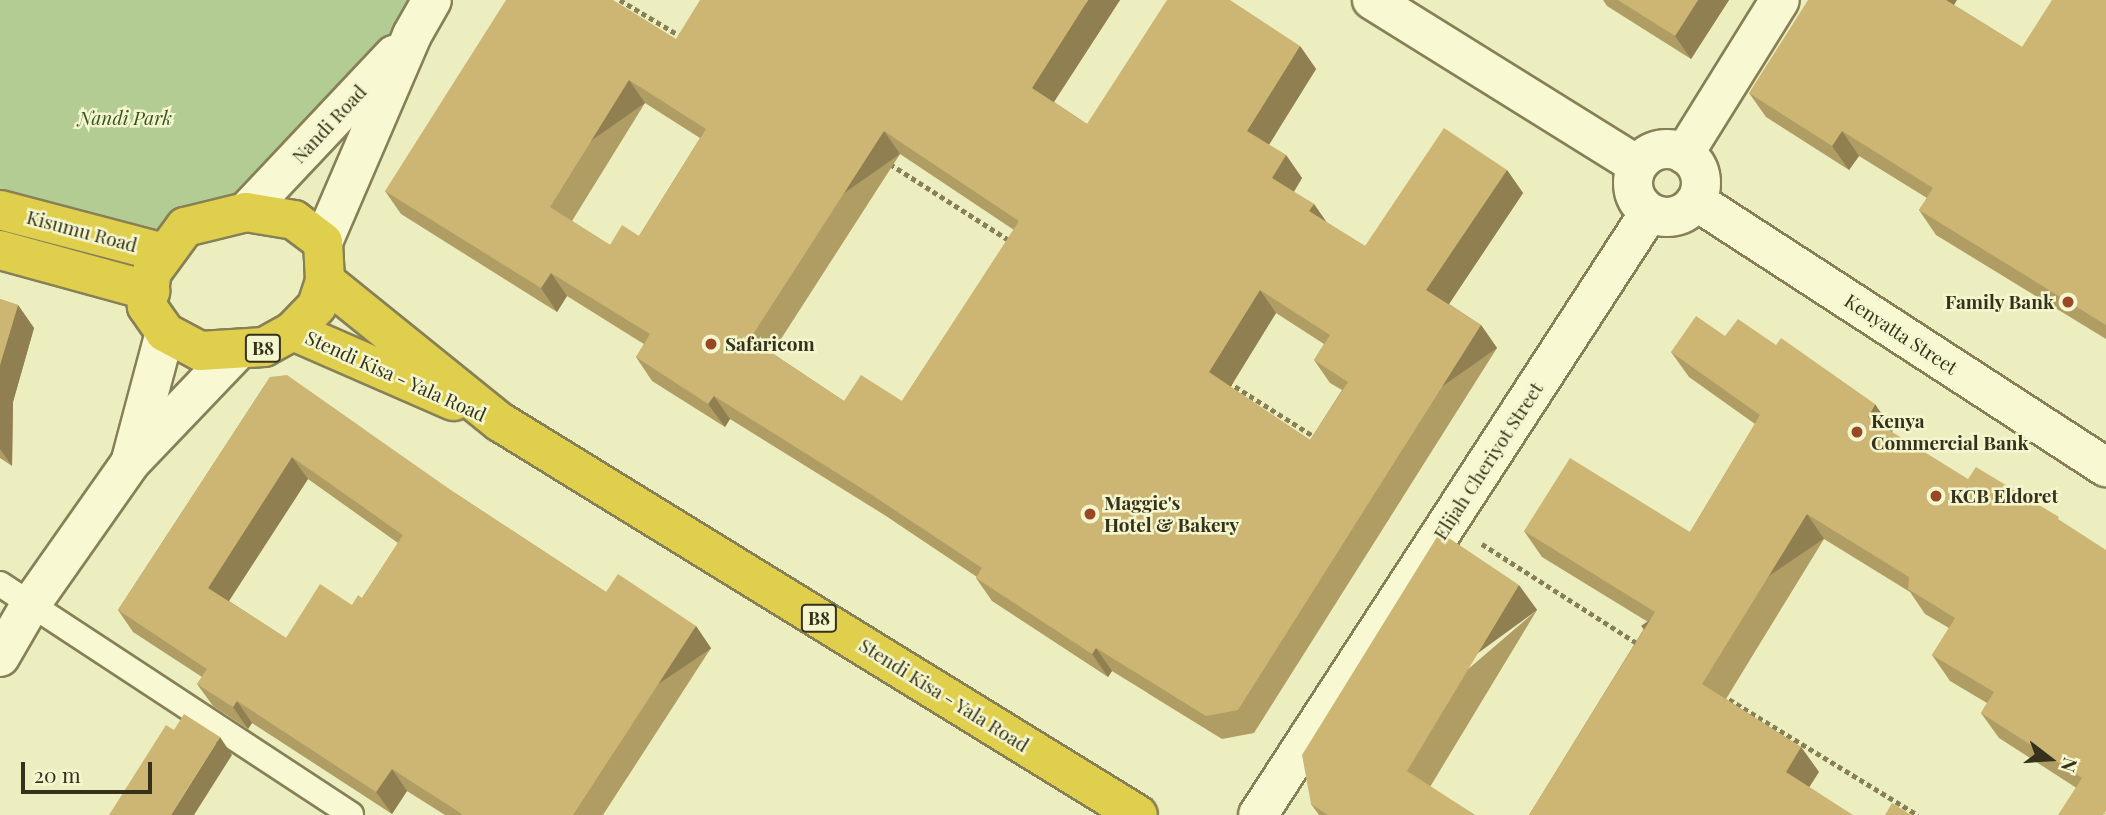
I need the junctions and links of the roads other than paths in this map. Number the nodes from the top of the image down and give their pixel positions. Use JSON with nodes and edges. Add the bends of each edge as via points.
{"nodes":[{"id":1,"x":432,"y":0,"type":"edge"},
{"id":2,"x":1373,"y":0,"type":"edge"},
{"id":3,"x":1780,"y":0,"type":"edge"},
{"id":4,"x":412,"y":35,"type":"junction"},
{"id":5,"x":1684,"y":153,"type":"junction"},
{"id":6,"x":1637,"y":166,"type":"junction"},
{"id":7,"x":1696,"y":201,"type":"junction"},
{"id":8,"x":0,"y":210,"type":"edge"},
{"id":9,"x":246,"y":212,"type":"junction"},
{"id":10,"x":1649,"y":213,"type":"junction"},
{"id":11,"x":323,"y":242,"type":"junction"},
{"id":12,"x":0,"y":250,"type":"edge"},
{"id":13,"x":164,"y":253,"type":"junction"},
{"id":14,"x":325,"y":281,"type":"junction"},
{"id":15,"x":150,"y":291,"type":"junction"},
{"id":16,"x":293,"y":331,"type":"junction"},
{"id":17,"x":165,"y":332,"type":"junction"},
{"id":18,"x":237,"y":351,"type":"junction"},
{"id":19,"x":500,"y":422,"type":"junction"},
{"id":20,"x":131,"y":462,"type":"junction"},
{"id":21,"x":2106,"y":467,"type":"edge"},
{"id":22,"x":15,"y":596,"type":"edge"},
{"id":23,"x":0,"y":657,"type":"edge"},
{"id":24,"x":351,"y":815,"type":"edge"},
{"id":25,"x":1138,"y":815,"type":"edge"},
{"id":26,"x":1258,"y":815,"type":"edge"}],
"edges":[{"from":1,"to":4,"type":"street","name":"Nandi Road"},
{"from":2,"to":6,"type":"street"},
{"from":3,"to":5,"type":"street"},
{"from":4,"to":9,"type":"street","name":"Nandi Road"},
{"from":4,"to":11,"type":"street","name":"Nandi Road"},
{"from":5,"to":6,"type":"street","via":[[1653,152]]},
{"from":5,"to":7,"type":"street","via":[[1701,180]]},
{"from":6,"to":10,"type":"street","via":[[1632,186]]},
{"from":7,"to":10,"type":"street","via":[[1669,218]]},
{"from":7,"to":21,"type":"street","name":"Kenyatta Street"},
{"from":8,"to":13,"type":"highway","name":"Kisumu Road"},
{"from":9,"to":11,"type":"highway","via":[[294,220]]},
{"from":9,"to":13,"type":"highway","via":[[185,227]]},
{"from":10,"to":26,"type":"street","name":"Elijah Cheriyot Street"},
{"from":11,"to":14,"type":"highway","number":"B8"},
{"from":12,"to":15,"type":"highway"},
{"from":13,"to":15,"type":"highway","via":[[152,272]]},
{"from":14,"to":16,"type":"highway","number":"B8","via":[[317,306]]},
{"from":14,"to":19,"type":"highway","name":"Stendi Kisa - Yala Road","number":"B8"},
{"from":15,"to":17,"type":"highway","via":[[147,306]]},
{"from":16,"to":18,"type":"highway","number":"B8","via":[[264,347]]},
{"from":16,"to":19,"type":"highway","name":"Stendi Kisa - Yala Road","number":"B8"},
{"from":17,"to":18,"type":"highway","number":"B8","via":[[200,351]]},
{"from":17,"to":20,"type":"street"},
{"from":18,"to":20,"type":"street"},
{"from":19,"to":25,"type":"highway","name":"Stendi Kisa - Yala Road","number":"B8"},
{"from":20,"to":22,"type":"street"},
{"from":22,"to":23,"type":"street"},
{"from":22,"to":24,"type":"lane"}]}
